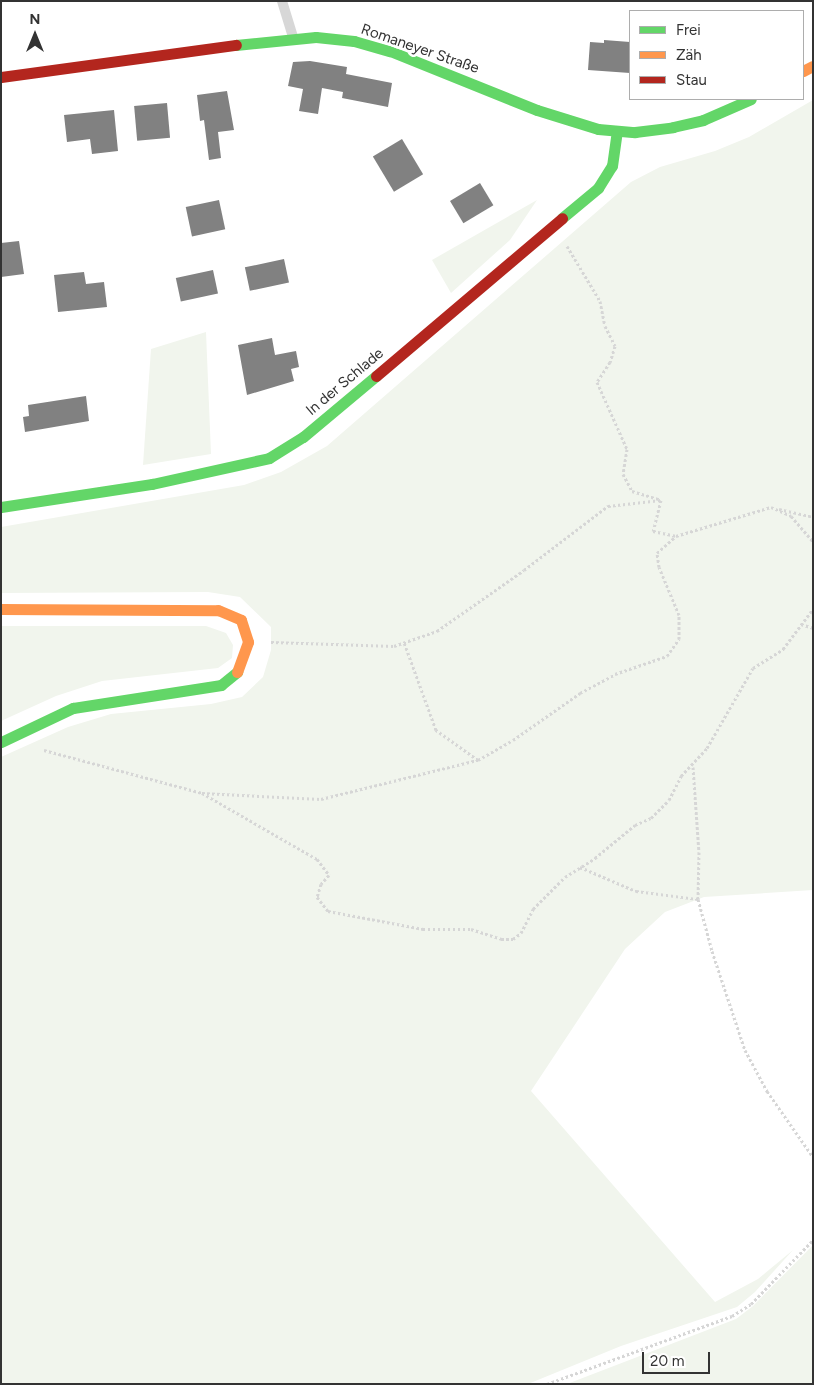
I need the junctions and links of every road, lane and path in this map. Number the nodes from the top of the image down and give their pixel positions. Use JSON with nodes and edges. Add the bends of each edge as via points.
{"nodes":[{"id":1,"x":282,"y":1,"type":"edge"},
{"id":2,"x":293,"y":38,"type":"junction"},
{"id":3,"x":1,"y":77,"type":"edge"},
{"id":4,"x":749,"y":100,"type":"edge"},
{"id":5,"x":617,"y":132,"type":"junction"},
{"id":6,"x":561,"y":219,"type":"junction"},
{"id":7,"x":661,"y":500,"type":"junction"},
{"id":8,"x":1,"y":507,"type":"edge"},
{"id":9,"x":770,"y":508,"type":"junction"},
{"id":10,"x":813,"y":516,"type":"edge"},
{"id":11,"x":676,"y":536,"type":"junction"},
{"id":12,"x":813,"y":541,"type":"edge"},
{"id":13,"x":1,"y":609,"type":"edge"},
{"id":14,"x":813,"y":609,"type":"edge"},
{"id":15,"x":801,"y":624,"type":"junction"},
{"id":16,"x":813,"y":628,"type":"edge"},
{"id":17,"x":248,"y":642,"type":"junction"},
{"id":18,"x":404,"y":642,"type":"junction"},
{"id":19,"x":1,"y":742,"type":"edge"},
{"id":20,"x":35,"y":747,"type":"dead end"},
{"id":21,"x":478,"y":760,"type":"junction"},
{"id":22,"x":692,"y":766,"type":"junction"},
{"id":23,"x":202,"y":793,"type":"junction"},
{"id":24,"x":579,"y":867,"type":"junction"},
{"id":25,"x":698,"y":899,"type":"junction"},
{"id":26,"x":813,"y":1157,"type":"edge"},
{"id":27,"x":813,"y":1240,"type":"edge"},
{"id":28,"x":547,"y":1384,"type":"edge"}],
"edges":[{"from":1,"to":2,"type":"lane"},
{"from":2,"to":3,"type":"street","name":"Romaneyer Straße"},
{"from":2,"to":5,"type":"street","name":"Romaneyer Straße","via":[[337,38],[370,45],[537,110]]},
{"from":4,"to":5,"type":"street","name":"Romaneyer Straße","via":[[703,120],[653,130]]},
{"from":5,"to":6,"type":"street","name":"In der Schlade","via":[[607,177]]},
{"from":6,"to":7,"type":"path","via":[[569,252],[600,301],[605,326],[615,346],[610,362],[597,382],[627,449],[623,474],[632,491]]},
{"from":6,"to":8,"type":"street","name":"In der Schlade","via":[[303,437],[269,458],[152,484]]},
{"from":7,"to":11,"type":"path","via":[[652,531]]},
{"from":7,"to":18,"type":"path","via":[[608,506],[436,631]]},
{"from":9,"to":10,"type":"path"},
{"from":9,"to":11,"type":"path"},
{"from":9,"to":12,"type":"path","via":[[792,516]]},
{"from":11,"to":21,"type":"path","via":[[657,552],[659,568],[679,615],[679,639],[667,656],[615,674],[580,693]]},
{"from":13,"to":17,"type":"street","via":[[218,610],[241,620]]},
{"from":14,"to":15,"type":"path"},
{"from":15,"to":16,"type":"path"},
{"from":15,"to":22,"type":"path","via":[[783,649],[753,668],[727,716]]},
{"from":17,"to":18,"type":"path","via":[[394,646]]},
{"from":17,"to":19,"type":"street","via":[[240,670],[221,685],[73,708]]},
{"from":18,"to":21,"type":"path","via":[[436,730]]},
{"from":20,"to":23,"type":"path"},
{"from":21,"to":23,"type":"path","via":[[321,799]]},
{"from":22,"to":24,"type":"path","via":[[680,776],[669,800],[651,818],[635,825]]},
{"from":22,"to":25,"type":"path","via":[[699,852]]},
{"from":23,"to":24,"type":"path","via":[[317,859],[329,875],[321,884],[317,897],[328,911],[423,929],[471,929],[501,939],[513,939],[521,933],[533,909]]},
{"from":24,"to":25,"type":"path","via":[[636,891]]},
{"from":25,"to":26,"type":"path","via":[[745,1050],[772,1100]]},
{"from":27,"to":28,"type":"path","via":[[751,1304],[732,1316]]}]}
